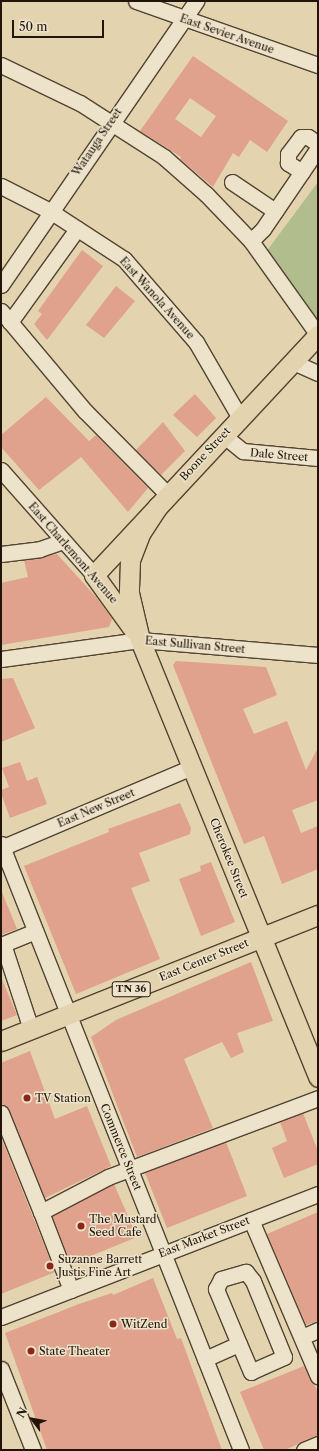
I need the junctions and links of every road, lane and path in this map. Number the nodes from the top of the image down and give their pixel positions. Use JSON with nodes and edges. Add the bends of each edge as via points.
{"nodes":[{"id":1,"x":136,"y":1,"type":"edge"},
{"id":2,"x":196,"y":1,"type":"edge"},
{"id":3,"x":184,"y":18,"type":"junction"},
{"id":4,"x":318,"y":65,"type":"edge"},
{"id":5,"x":1,"y":66,"type":"edge"},
{"id":6,"x":111,"y":122,"type":"junction"},
{"id":7,"x":318,"y":144,"type":"edge"},
{"id":8,"x":318,"y":148,"type":"edge"},
{"id":9,"x":302,"y":172,"type":"junction"},
{"id":10,"x":232,"y":182,"type":"dead end"},
{"id":11,"x":1,"y":186,"type":"edge"},
{"id":12,"x":50,"y":211,"type":"junction"},
{"id":13,"x":276,"y":212,"type":"junction"},
{"id":14,"x":77,"y":228,"type":"junction"},
{"id":15,"x":251,"y":242,"type":"junction"},
{"id":16,"x":1,"y":285,"type":"edge"},
{"id":17,"x":6,"y":316,"type":"edge"},
{"id":18,"x":318,"y":335,"type":"edge"},
{"id":19,"x":293,"y":362,"type":"junction"},
{"id":20,"x":318,"y":373,"type":"edge"},
{"id":21,"x":240,"y":418,"type":"junction"},
{"id":22,"x":223,"y":435,"type":"junction"},
{"id":23,"x":318,"y":458,"type":"edge"},
{"id":24,"x":1,"y":470,"type":"edge"},
{"id":25,"x":163,"y":500,"type":"junction"},
{"id":26,"x":63,"y":541,"type":"junction"},
{"id":27,"x":1,"y":554,"type":"edge"},
{"id":28,"x":94,"y":575,"type":"junction"},
{"id":29,"x":140,"y":640,"type":"junction"},
{"id":30,"x":318,"y":655,"type":"edge"},
{"id":31,"x":1,"y":659,"type":"edge"},
{"id":32,"x":192,"y":767,"type":"junction"},
{"id":33,"x":1,"y":846,"type":"edge"},
{"id":34,"x":318,"y":915,"type":"edge"},
{"id":35,"x":35,"y":931,"type":"junction"},
{"id":36,"x":261,"y":937,"type":"junction"},
{"id":37,"x":2,"y":944,"type":"edge"},
{"id":38,"x":68,"y":1014,"type":"junction"},
{"id":39,"x":31,"y":1029,"type":"junction"},
{"id":40,"x":1,"y":1041,"type":"edge"},
{"id":41,"x":318,"y":1077,"type":"edge"},
{"id":42,"x":318,"y":1098,"type":"edge"},
{"id":43,"x":1,"y":1114,"type":"edge"},
{"id":44,"x":130,"y":1169,"type":"junction"},
{"id":45,"x":318,"y":1194,"type":"edge"},
{"id":46,"x":41,"y":1212,"type":"junction"},
{"id":47,"x":251,"y":1220,"type":"junction"},
{"id":48,"x":163,"y":1253,"type":"junction"},
{"id":49,"x":71,"y":1290,"type":"junction"},
{"id":50,"x":1,"y":1317,"type":"edge"},
{"id":51,"x":318,"y":1330,"type":"edge"},
{"id":52,"x":302,"y":1337,"type":"junction"},
{"id":53,"x":239,"y":1344,"type":"junction"},
{"id":54,"x":205,"y":1359,"type":"junction"},
{"id":55,"x":317,"y":1368,"type":"edge"},
{"id":56,"x":1,"y":1370,"type":"edge"},
{"id":57,"x":318,"y":1444,"type":"edge"},
{"id":58,"x":32,"y":1450,"type":"edge"},
{"id":59,"x":241,"y":1450,"type":"edge"},
{"id":60,"x":304,"y":1450,"type":"edge"}],
"edges":[{"from":1,"to":3,"type":"street","name":"East Sevier Avenue"},
{"from":2,"to":3,"type":"street","name":"Watauga Street"},
{"from":3,"to":4,"type":"street","name":"East Sevier Avenue"},
{"from":3,"to":6,"type":"street","name":"Watauga Street"},
{"from":5,"to":6,"type":"street","via":[[80,103]]},
{"from":6,"to":12,"type":"street","name":"Watauga Street"},
{"from":6,"to":15,"type":"street","via":[[164,157],[206,194]]},
{"from":7,"to":9,"type":"street","via":[[308,137],[301,137],[288,154],[288,163]]},
{"from":8,"to":9,"type":"street"},
{"from":9,"to":13,"type":"street"},
{"from":10,"to":13,"type":"street"},
{"from":11,"to":12,"type":"street","name":"East Wanola Avenue"},
{"from":12,"to":14,"type":"street","name":"East Wanola Avenue"},
{"from":12,"to":16,"type":"street","name":"Watauga Street"},
{"from":13,"to":15,"type":"street"},
{"from":14,"to":17,"type":"street"},
{"from":14,"to":21,"type":"street","name":"East Wanola Avenue","via":[[124,259],[196,342]]},
{"from":15,"to":18,"type":"street"},
{"from":17,"to":25,"type":"street"},
{"from":18,"to":19,"type":"main road","name":"Boone Street"},
{"from":19,"to":20,"type":"street"},
{"from":19,"to":21,"type":"main road","name":"Boone Street"},
{"from":21,"to":22,"type":"main road","name":"Boone Street"},
{"from":22,"to":23,"type":"street","name":"Dale Street","via":[[243,451]]},
{"from":22,"to":25,"type":"main road","name":"Boone Street"},
{"from":24,"to":26,"type":"street","name":"East Charlemont Avenue"},
{"from":25,"to":28,"type":"main road","name":"Boone Street"},
{"from":25,"to":29,"type":"main road","via":[[140,534],[130,560],[129,593]]},
{"from":26,"to":27,"type":"street","via":[[40,549]]},
{"from":26,"to":28,"type":"street","name":"East Charlemont Avenue"},
{"from":28,"to":29,"type":"main road","name":"East Charlemont Avenue"},
{"from":29,"to":30,"type":"street","name":"East Sullivan Street"},
{"from":29,"to":31,"type":"street","name":"East Sullivan Street"},
{"from":29,"to":32,"type":"main road","name":"Cherokee Street"},
{"from":32,"to":33,"type":"street","name":"East New Street"},
{"from":32,"to":36,"type":"main road","name":"Cherokee Street"},
{"from":33,"to":35,"type":"street","name":"Commerce Street"},
{"from":34,"to":36,"type":"main road","name":"East Center Street","number":"TN 36"},
{"from":35,"to":37,"type":"street"},
{"from":35,"to":38,"type":"street","name":"Commerce Street"},
{"from":36,"to":38,"type":"main road","name":"East Center Street","number":"TN 36"},
{"from":36,"to":41,"type":"main road","name":"Cherokee Street"},
{"from":37,"to":39,"type":"street"},
{"from":38,"to":39,"type":"main road","name":"East Center Street","number":"TN 36"},
{"from":38,"to":44,"type":"street","name":"Commerce Street"},
{"from":39,"to":40,"type":"main road","name":"East Center Street","number":"TN 36"},
{"from":42,"to":44,"type":"street"},
{"from":43,"to":46,"type":"street"},
{"from":44,"to":46,"type":"street"},
{"from":44,"to":48,"type":"street","name":"Commerce Street"},
{"from":45,"to":47,"type":"street","name":"East Market Street"},
{"from":46,"to":49,"type":"street"},
{"from":47,"to":48,"type":"street","name":"East Market Street"},
{"from":47,"to":52,"type":"street"},
{"from":48,"to":49,"type":"street","name":"East Market Street"},
{"from":48,"to":54,"type":"street","name":"Commerce Street"},
{"from":49,"to":50,"type":"street","name":"East Market Street"},
{"from":51,"to":52,"type":"street"},
{"from":52,"to":55,"type":"street"},
{"from":53,"to":53,"type":"street","via":[[216,1289],[221,1279],[246,1272],[253,1281],[284,1357],[251,1372]]},
{"from":53,"to":54,"type":"street"},
{"from":54,"to":59,"type":"street","name":"Commerce Street"},
{"from":56,"to":58,"type":"street"},
{"from":57,"to":60,"type":"street"}]}
